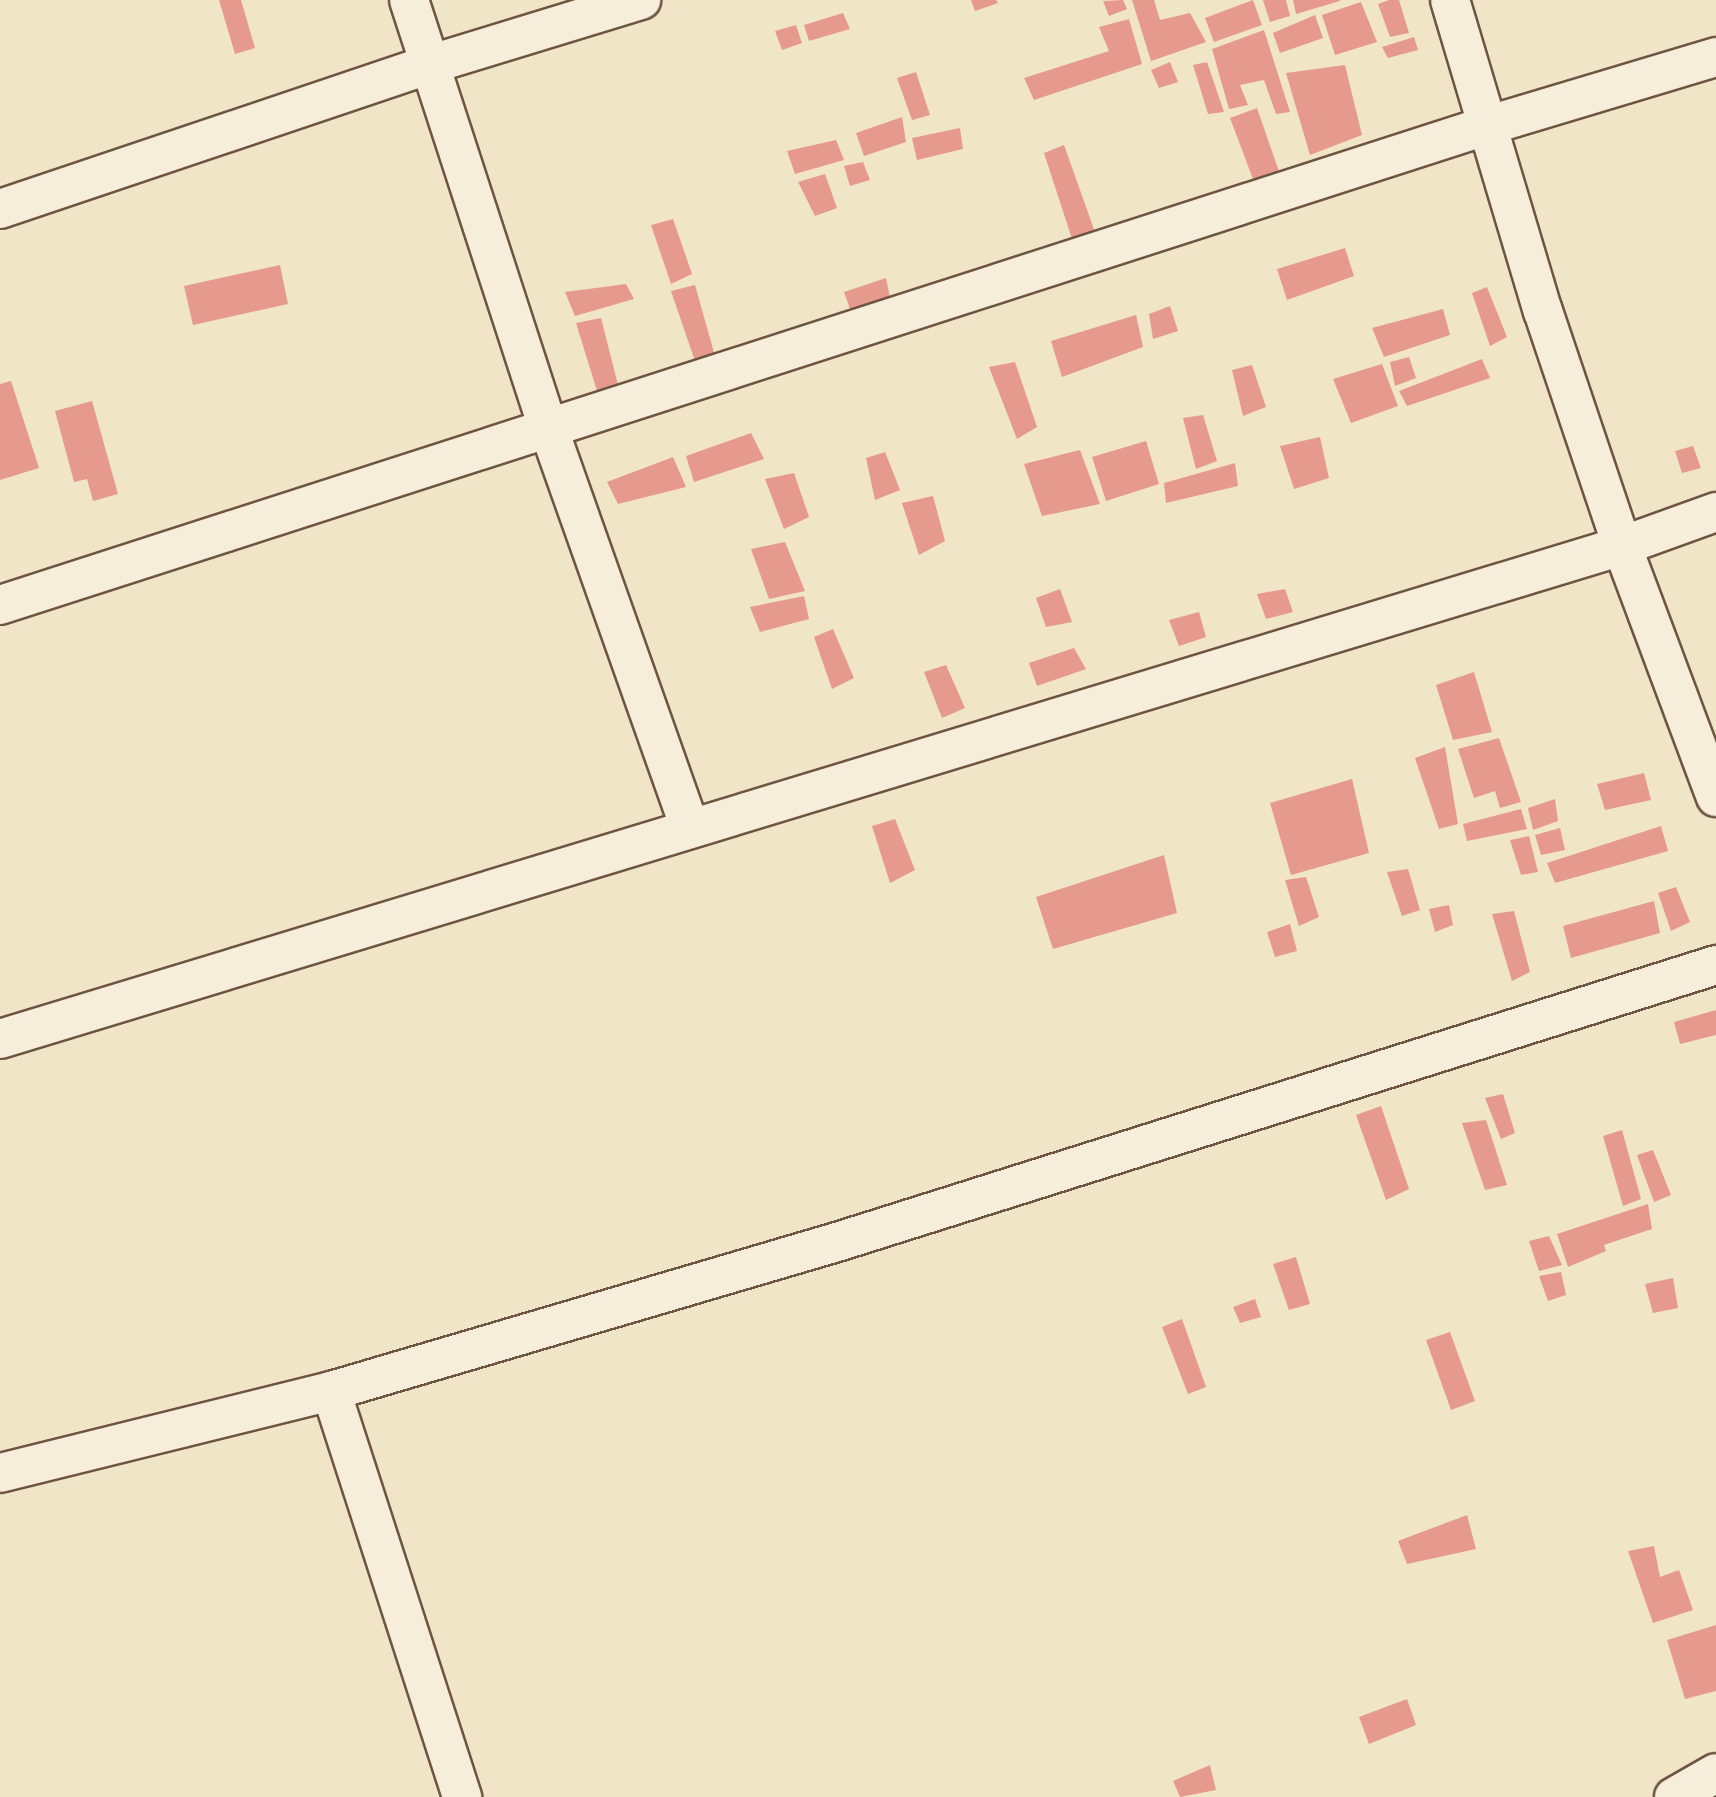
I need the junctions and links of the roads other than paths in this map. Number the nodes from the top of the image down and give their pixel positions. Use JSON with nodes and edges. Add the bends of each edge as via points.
{"nodes":[{"id":1,"x":409,"y":0,"type":"edge"},
{"id":2,"x":641,"y":0,"type":"edge"},
{"id":3,"x":1450,"y":0,"type":"edge"},
{"id":4,"x":1716,"y":57,"type":"edge"},
{"id":5,"x":428,"y":65,"type":"junction"},
{"id":6,"x":1486,"y":126,"type":"junction"},
{"id":7,"x":0,"y":209,"type":"edge"},
{"id":8,"x":548,"y":427,"type":"junction"},
{"id":9,"x":1716,"y":512,"type":"edge"},
{"id":10,"x":1622,"y":546,"type":"junction"},
{"id":11,"x":0,"y":605,"type":"edge"},
{"id":12,"x":1716,"y":797,"type":"edge"},
{"id":13,"x":690,"y":829,"type":"junction"},
{"id":14,"x":1716,"y":965,"type":"edge"},
{"id":15,"x":0,"y":1039,"type":"edge"},
{"id":16,"x":331,"y":1391,"type":"junction"},
{"id":17,"x":0,"y":1473,"type":"edge"},
{"id":18,"x":1716,"y":1773,"type":"edge"},
{"id":19,"x":462,"y":1797,"type":"edge"},
{"id":20,"x":1674,"y":1797,"type":"edge"}],
"edges":[{"from":1,"to":5,"type":"street"},
{"from":2,"to":5,"type":"street"},
{"from":3,"to":6,"type":"street"},
{"from":4,"to":6,"type":"street"},
{"from":5,"to":7,"type":"street"},
{"from":5,"to":8,"type":"street"},
{"from":6,"to":8,"type":"street"},
{"from":6,"to":10,"type":"street"},
{"from":8,"to":11,"type":"street"},
{"from":8,"to":13,"type":"street"},
{"from":9,"to":10,"type":"street"},
{"from":10,"to":12,"type":"street"},
{"from":10,"to":13,"type":"street"},
{"from":13,"to":15,"type":"street"},
{"from":14,"to":16,"type":"street","via":[[836,1242]]},
{"from":16,"to":17,"type":"street"},
{"from":16,"to":19,"type":"street"},
{"from":18,"to":20,"type":"street"}]}
